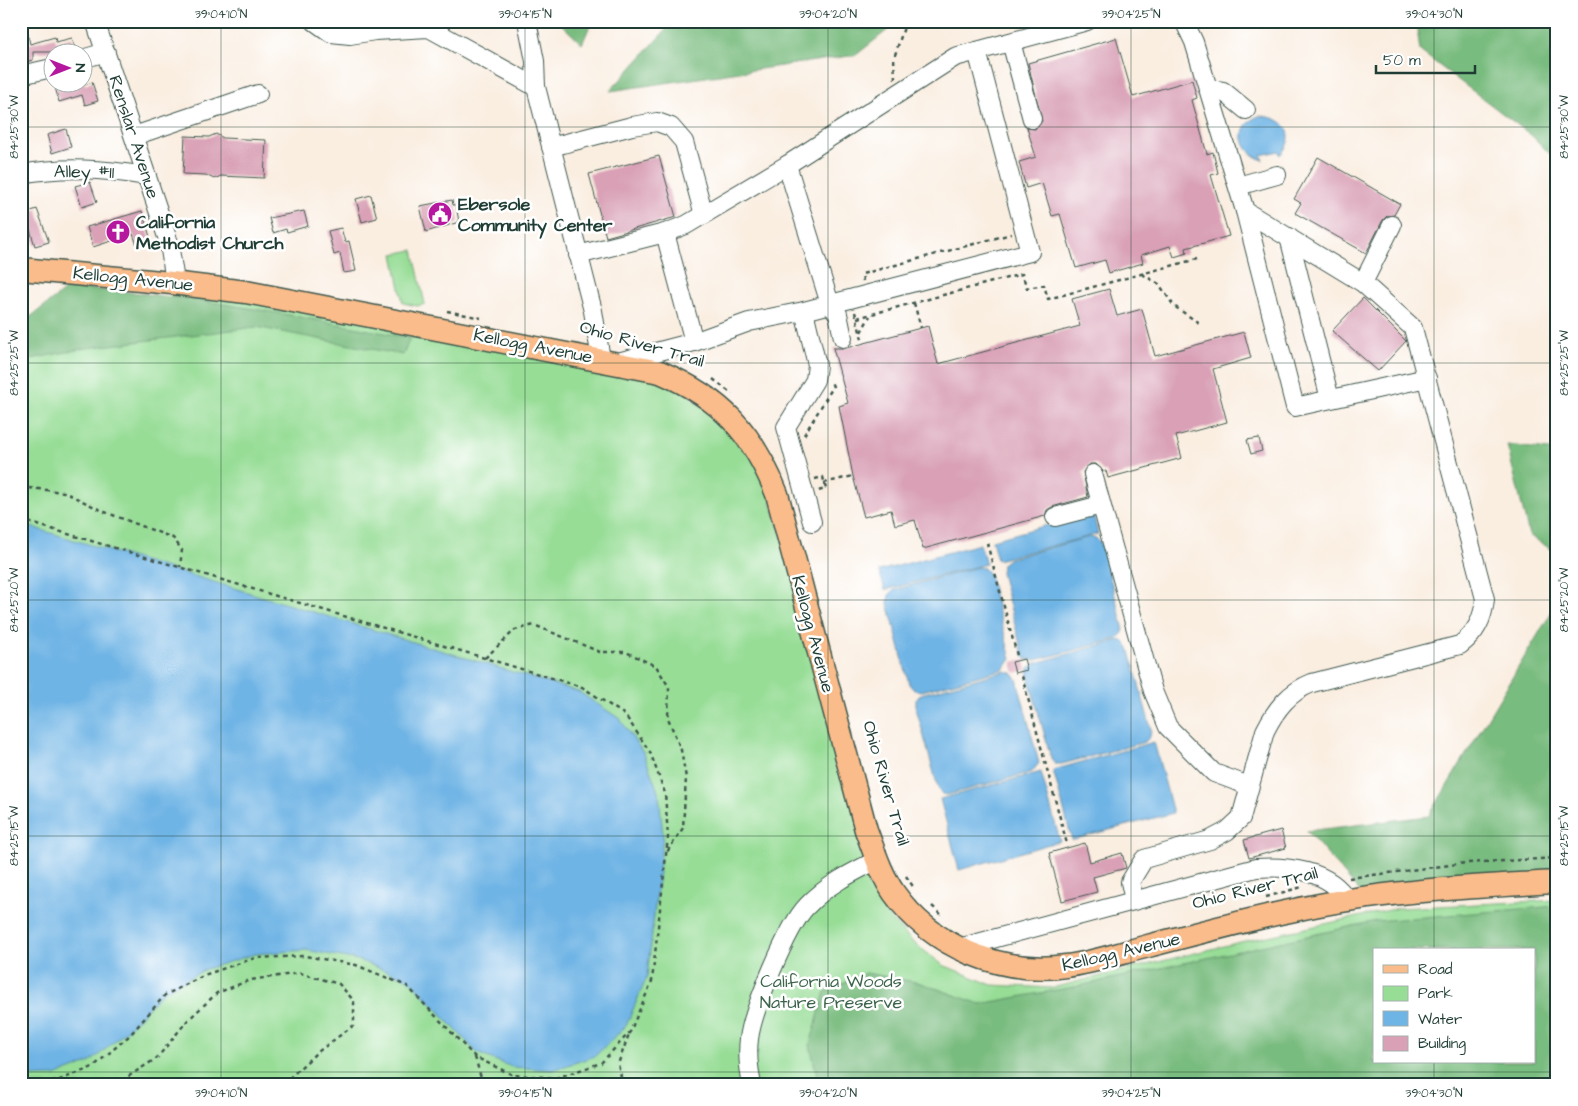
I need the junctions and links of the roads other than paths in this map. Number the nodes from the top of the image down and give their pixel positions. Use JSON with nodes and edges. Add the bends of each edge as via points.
{"nodes":[{"id":1,"x":95,"y":21,"type":"edge"},
{"id":2,"x":314,"y":21,"type":"edge"},
{"id":3,"x":527,"y":21,"type":"edge"},
{"id":4,"x":1087,"y":21,"type":"edge"},
{"id":5,"x":1184,"y":21,"type":"edge"},
{"id":6,"x":428,"y":25,"type":"edge"},
{"id":7,"x":1011,"y":42,"type":"junction"},
{"id":8,"x":978,"y":51,"type":"junction"},
{"id":9,"x":106,"y":52,"type":"junction"},
{"id":10,"x":92,"y":56,"type":"edge"},
{"id":11,"x":42,"y":70,"type":"edge"},
{"id":12,"x":21,"y":75,"type":"edge"},
{"id":13,"x":536,"y":87,"type":"junction"},
{"id":14,"x":1209,"y":89,"type":"junction"},
{"id":15,"x":258,"y":94,"type":"dead end"},
{"id":16,"x":1246,"y":110,"type":"dead end"},
{"id":17,"x":1032,"y":119,"type":"dead end"},
{"id":18,"x":134,"y":136,"type":"junction"},
{"id":19,"x":551,"y":147,"type":"junction"},
{"id":20,"x":787,"y":165,"type":"junction"},
{"id":21,"x":21,"y":174,"type":"edge"},
{"id":22,"x":1277,"y":174,"type":"dead end"},
{"id":23,"x":147,"y":176,"type":"junction"},
{"id":24,"x":1238,"y":186,"type":"junction"},
{"id":25,"x":1245,"y":211,"type":"junction"},
{"id":26,"x":704,"y":215,"type":"junction"},
{"id":27,"x":1392,"y":225,"type":"dead end"},
{"id":28,"x":665,"y":233,"type":"junction"},
{"id":29,"x":1289,"y":238,"type":"junction"},
{"id":30,"x":578,"y":255,"type":"junction"},
{"id":31,"x":21,"y":269,"type":"edge"},
{"id":32,"x":172,"y":283,"type":"junction"},
{"id":33,"x":1363,"y":283,"type":"junction"},
{"id":34,"x":830,"y":304,"type":"junction"},
{"id":35,"x":804,"y":311,"type":"junction"},
{"id":36,"x":843,"y":338,"type":"dead end"},
{"id":37,"x":694,"y":342,"type":"junction"},
{"id":38,"x":609,"y":361,"type":"junction"},
{"id":39,"x":1427,"y":378,"type":"junction"},
{"id":40,"x":1330,"y":399,"type":"junction"},
{"id":41,"x":1092,"y":474,"type":"dead end"},
{"id":42,"x":1101,"y":505,"type":"junction"},
{"id":43,"x":1055,"y":517,"type":"dead end"},
{"id":44,"x":812,"y":522,"type":"dead end"},
{"id":45,"x":1249,"y":786,"type":"junction"},
{"id":46,"x":877,"y":860,"type":"junction"},
{"id":47,"x":1557,"y":882,"type":"edge"},
{"id":48,"x":1134,"y":900,"type":"junction"},
{"id":49,"x":1347,"y":900,"type":"junction"},
{"id":50,"x":959,"y":948,"type":"junction"},
{"id":51,"x":752,"y":1085,"type":"edge"}],
"edges":[{"from":1,"to":9,"type":"street","name":"Renslar Avenue"},
{"from":2,"to":6,"type":"street","via":[[331,33],[350,35]]},
{"from":3,"to":13,"type":"street","via":[[536,61]]},
{"from":4,"to":7,"type":"street"},
{"from":5,"to":14,"type":"street"},
{"from":6,"to":13,"type":"street"},
{"from":7,"to":8,"type":"street"},
{"from":7,"to":17,"type":"street"},
{"from":8,"to":20,"type":"street","via":[[955,57]]},
{"from":8,"to":34,"type":"street","via":[[1030,252]]},
{"from":9,"to":10,"type":"street"},
{"from":9,"to":18,"type":"street","name":"Renslar Avenue"},
{"from":11,"to":12,"type":"street"},
{"from":13,"to":19,"type":"street"},
{"from":14,"to":16,"type":"street","via":[[1223,91]]},
{"from":14,"to":24,"type":"street"},
{"from":15,"to":18,"type":"street"},
{"from":18,"to":23,"type":"street","name":"Renslar Avenue"},
{"from":19,"to":26,"type":"street","via":[[632,126],[657,122],[671,127],[684,142]]},
{"from":19,"to":30,"type":"street"},
{"from":20,"to":26,"type":"street"},
{"from":20,"to":34,"type":"street"},
{"from":21,"to":23,"type":"street","name":"Alley #11","via":[[69,168]]},
{"from":22,"to":24,"type":"street"},
{"from":23,"to":32,"type":"street","name":"Renslar Avenue","via":[[169,243],[174,275]]},
{"from":24,"to":25,"type":"street"},
{"from":25,"to":29,"type":"street"},
{"from":25,"to":40,"type":"street","via":[[1295,407]]},
{"from":26,"to":28,"type":"street"},
{"from":27,"to":33,"type":"street"},
{"from":28,"to":30,"type":"street"},
{"from":28,"to":37,"type":"street"},
{"from":29,"to":33,"type":"street"},
{"from":29,"to":40,"type":"street"},
{"from":30,"to":38,"type":"street"},
{"from":31,"to":32,"type":"main road","name":"Kellogg Avenue"},
{"from":32,"to":38,"type":"main road","name":"Kellogg Avenue","via":[[284,299]]},
{"from":33,"to":39,"type":"street","via":[[1413,328]]},
{"from":34,"to":35,"type":"street"},
{"from":34,"to":36,"type":"street","via":[[838,314]]},
{"from":35,"to":37,"type":"street","via":[[749,322]]},
{"from":35,"to":44,"type":"street","via":[[817,365],[815,380],[786,427]]},
{"from":37,"to":38,"type":"street"},
{"from":38,"to":46,"type":"main road","name":"Kellogg Avenue","via":[[660,372],[710,399],[742,429],[768,471]]},
{"from":39,"to":40,"type":"street"},
{"from":39,"to":45,"type":"street","via":[[1484,591],[1480,622],[1469,638],[1452,648],[1300,688],[1280,706],[1271,720]]},
{"from":41,"to":42,"type":"street"},
{"from":42,"to":43,"type":"street"},
{"from":42,"to":45,"type":"street","via":[[1153,692],[1168,727],[1214,773]]},
{"from":45,"to":48,"type":"street","via":[[1241,818],[1226,831],[1210,840],[1144,859],[1130,882]]},
{"from":46,"to":50,"type":"main road","name":"Kellogg Avenue","via":[[894,894],[913,915]]},
{"from":46,"to":51,"type":"street","via":[[840,878],[821,892],[794,923],[753,1018],[748,1060]]},
{"from":47,"to":49,"type":"main road","name":"Kellogg Avenue","via":[[1433,888]]},
{"from":48,"to":49,"type":"street","via":[[1256,868],[1274,867],[1301,871],[1331,881]]},
{"from":48,"to":50,"type":"street"},
{"from":49,"to":50,"type":"main road","name":"Kellogg Avenue","via":[[1068,966],[1017,967],[995,963]]}]}
